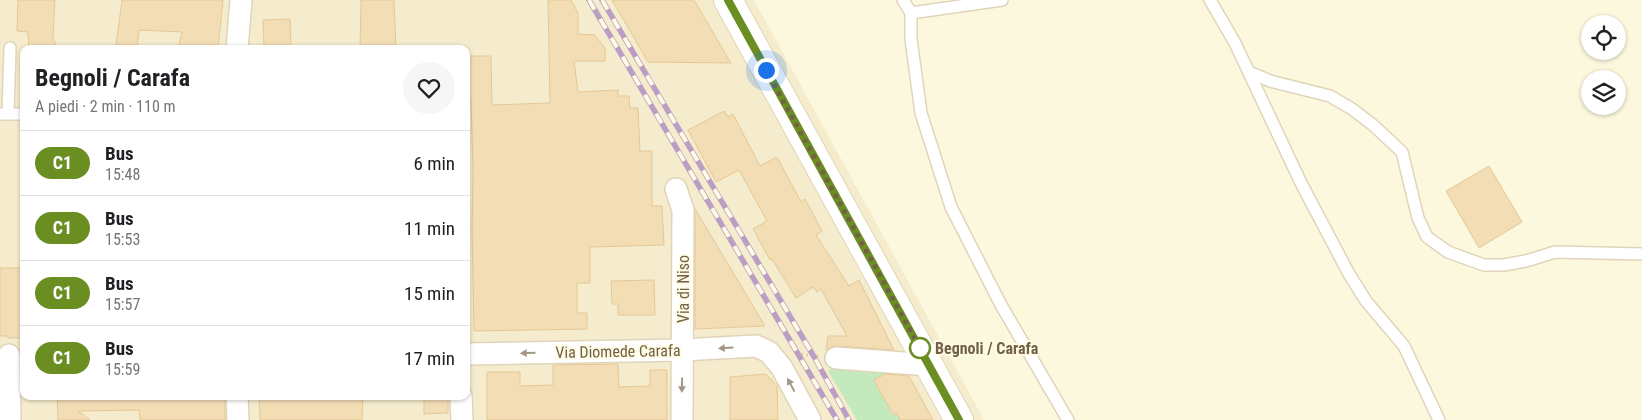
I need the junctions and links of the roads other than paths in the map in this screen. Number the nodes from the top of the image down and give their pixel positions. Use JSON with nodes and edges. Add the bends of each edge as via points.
{"nodes":[{"id":1,"x":241,"y":0,"type":"edge"},
{"id":2,"x":728,"y":0,"type":"edge"},
{"id":3,"x":903,"y":0,"type":"edge"},
{"id":4,"x":1002,"y":0,"type":"edge"},
{"id":5,"x":1210,"y":0,"type":"edge"},
{"id":6,"x":911,"y":13,"type":"junction"},
{"id":7,"x":237,"y":45,"type":"edge"},
{"id":8,"x":10,"y":48,"type":"dead end"},
{"id":9,"x":1249,"y":72,"type":"junction"},
{"id":10,"x":4,"y":114,"type":"edge"},
{"id":11,"x":20,"y":114,"type":"edge"},
{"id":12,"x":676,"y":189,"type":"dead end"},
{"id":13,"x":1642,"y":254,"type":"edge"},
{"id":14,"x":682,"y":350,"type":"junction"},
{"id":15,"x":470,"y":354,"type":"edge"},
{"id":16,"x":11,"y":355,"type":"edge"},
{"id":17,"x":836,"y":358,"type":"road end"},
{"id":18,"x":930,"y":365,"type":"junction"},
{"id":19,"x":237,"y":400,"type":"edge"},
{"id":20,"x":461,"y":400,"type":"edge"},
{"id":21,"x":10,"y":420,"type":"edge"},
{"id":22,"x":238,"y":420,"type":"edge"},
{"id":23,"x":462,"y":420,"type":"edge"},
{"id":24,"x":682,"y":420,"type":"edge"},
{"id":25,"x":810,"y":420,"type":"edge"},
{"id":26,"x":959,"y":420,"type":"edge"},
{"id":27,"x":1068,"y":420,"type":"edge"},
{"id":28,"x":1439,"y":420,"type":"edge"}],
"edges":[{"from":1,"to":7,"type":"street"},
{"from":2,"to":18,"type":"street"},
{"from":3,"to":6,"type":"lane"},
{"from":4,"to":6,"type":"lane"},
{"from":5,"to":9,"type":"lane"},
{"from":6,"to":27,"type":"lane","via":[[911,39],[921,113],[951,207],[1001,305]]},
{"from":8,"to":10,"type":"lane"},
{"from":9,"to":13,"type":"lane","via":[[1270,81],[1330,96],[1373,125],[1402,152],[1418,218],[1427,237],[1448,252],[1484,265],[1519,262],[1555,252]]},
{"from":9,"to":28,"type":"lane","via":[[1301,183],[1349,274],[1404,346]]},
{"from":10,"to":11,"type":"lane"},
{"from":12,"to":14,"type":"street","name":"Via di Niso","via":[[683,210]]},
{"from":14,"to":15,"type":"street","name":"Via Diomede Carafa","one_way":true},
{"from":14,"to":24,"type":"street","name":"Via di Niso","one_way":true},
{"from":25,"to":14,"type":"street","name":"Via Diomede Carafa","one_way":true,"via":[[782,368],[769,352],[756,346]]},
{"from":16,"to":21,"type":"street"},
{"from":17,"to":18,"type":"street"},
{"from":18,"to":26,"type":"street"},
{"from":19,"to":22,"type":"street"},
{"from":20,"to":23,"type":"street"}]}
